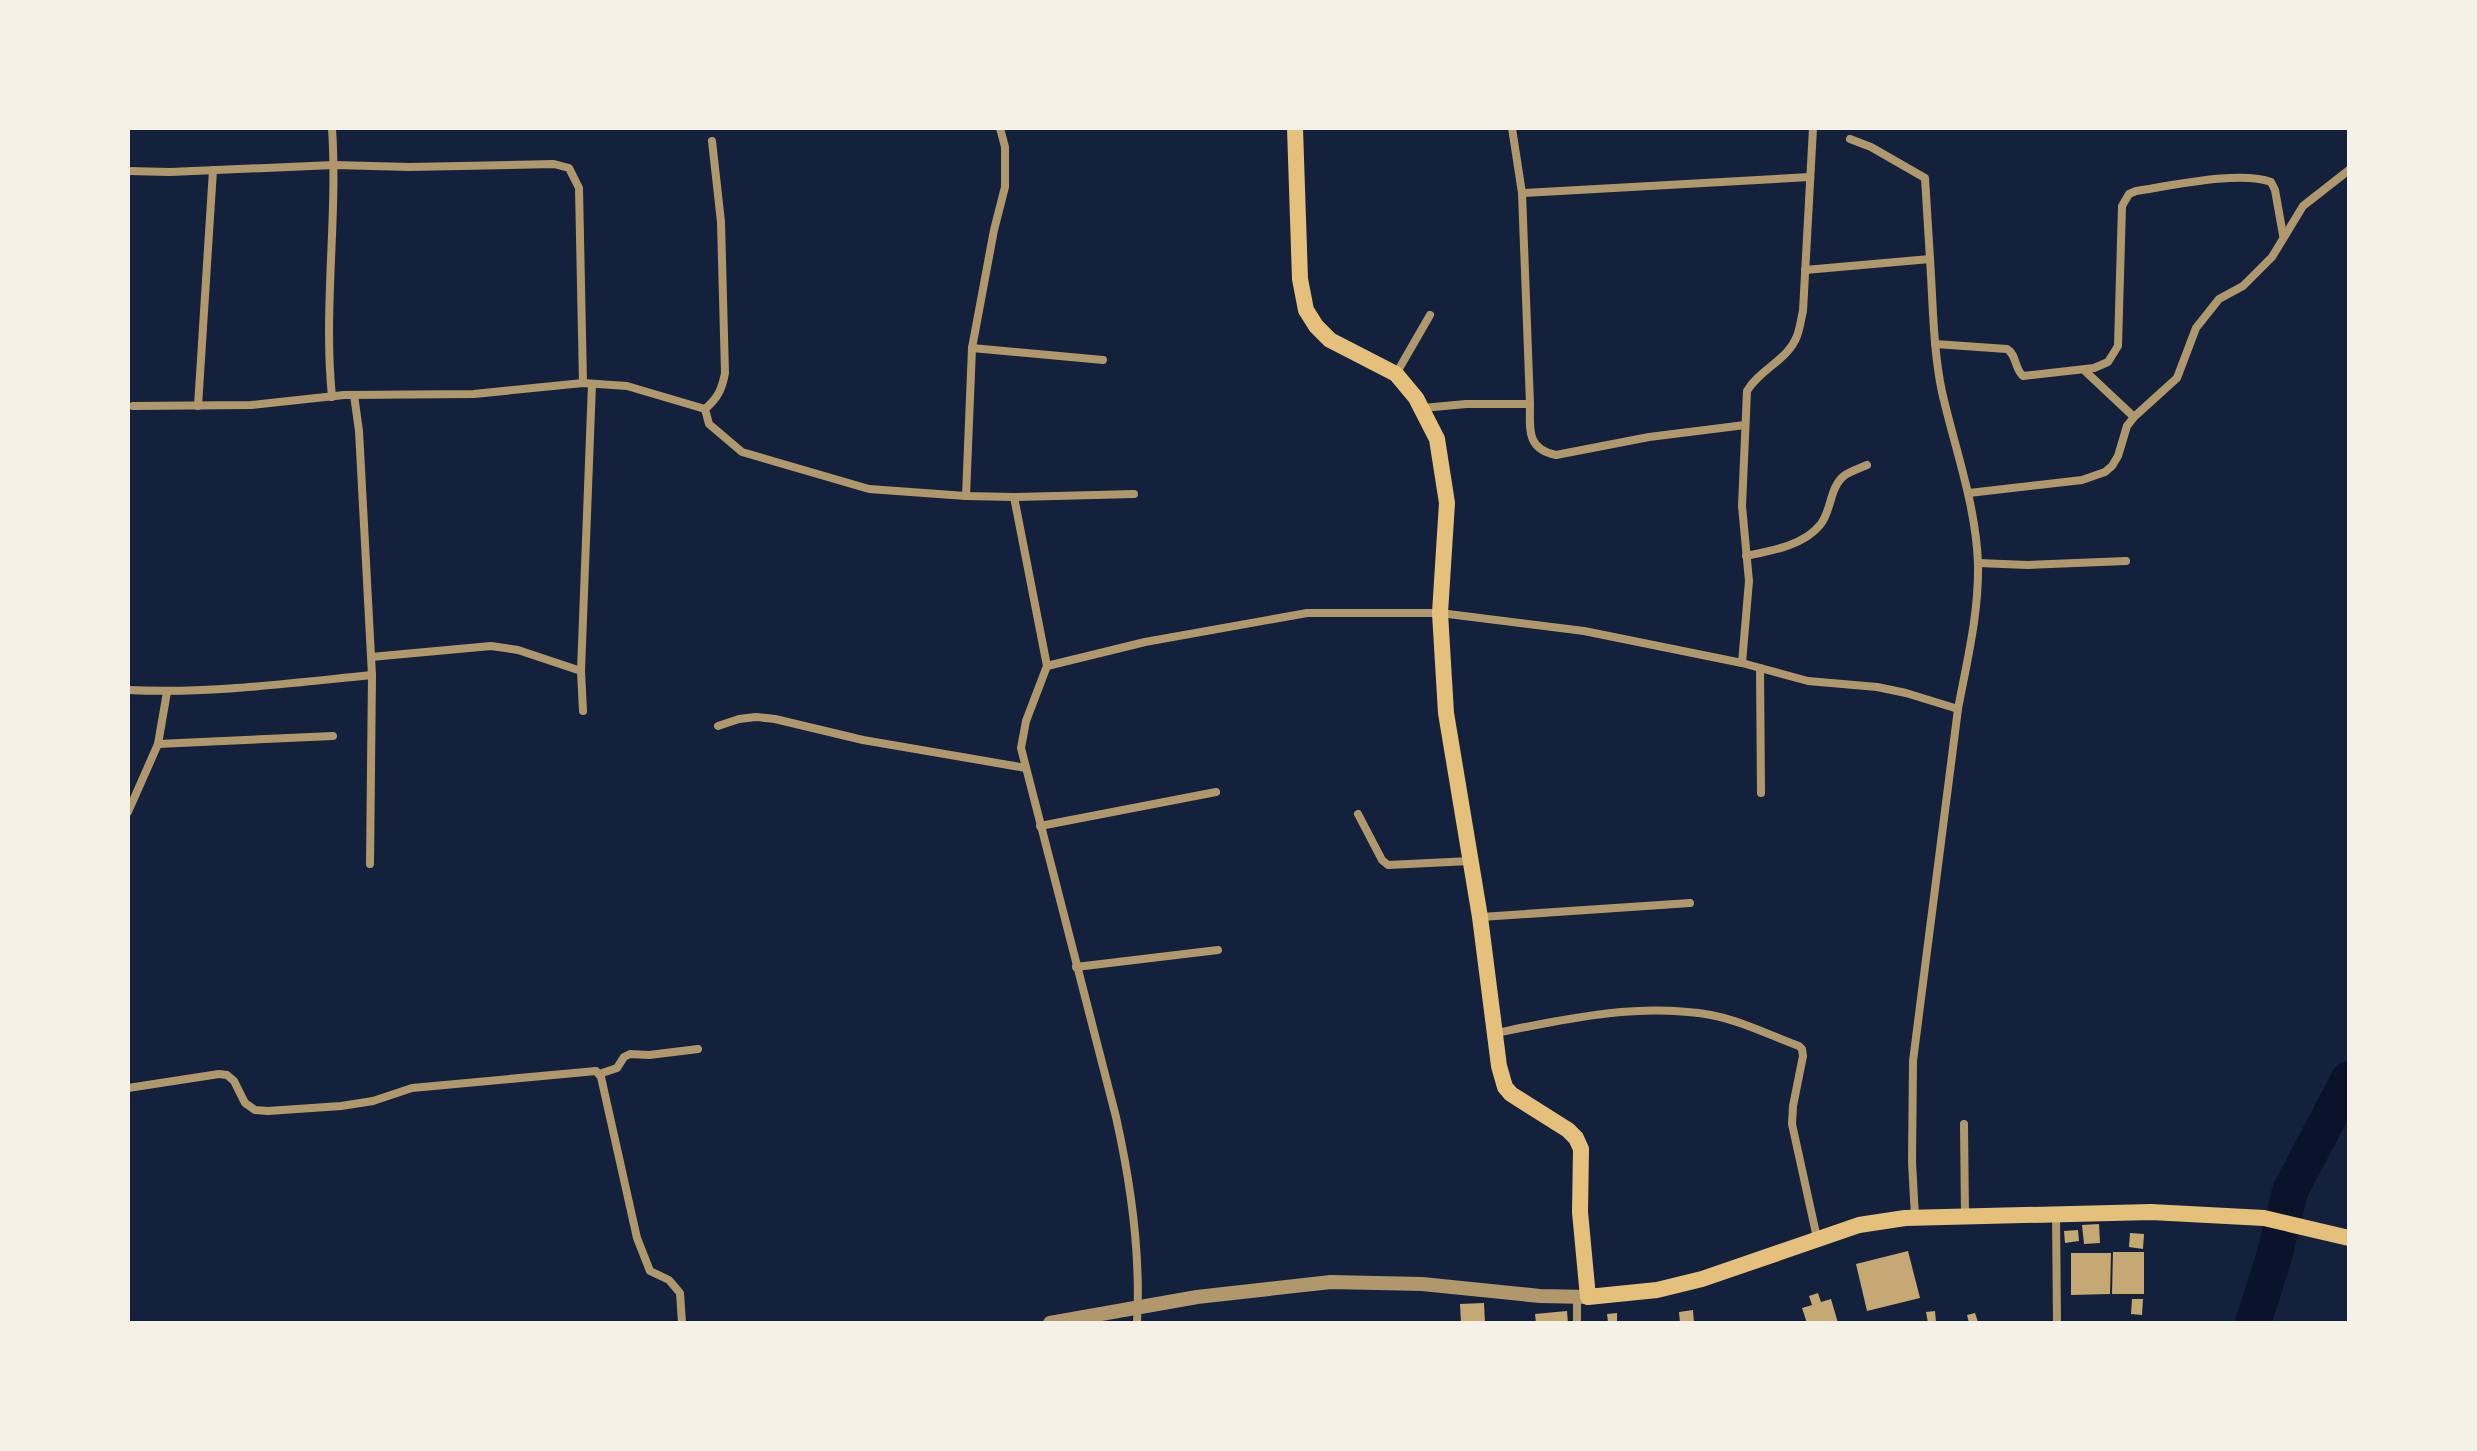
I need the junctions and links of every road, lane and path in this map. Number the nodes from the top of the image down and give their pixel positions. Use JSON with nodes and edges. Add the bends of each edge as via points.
{"nodes":[{"id":1,"x":332,"y":128,"type":"edge"},
{"id":2,"x":1000,"y":128,"type":"edge"},
{"id":3,"x":1295,"y":128,"type":"edge"},
{"id":4,"x":1512,"y":128,"type":"edge"},
{"id":5,"x":1813,"y":128,"type":"edge"},
{"id":6,"x":1850,"y":139,"type":"dead end"},
{"id":7,"x":712,"y":141,"type":"dead end"},
{"id":8,"x":334,"y":165,"type":"junction"},
{"id":9,"x":213,"y":170,"type":"junction"},
{"id":10,"x":2349,"y":170,"type":"edge"},
{"id":11,"x":128,"y":171,"type":"edge"},
{"id":12,"x":1810,"y":177,"type":"junction"},
{"id":13,"x":1522,"y":193,"type":"junction"},
{"id":14,"x":2283,"y":235,"type":"junction"},
{"id":15,"x":1930,"y":259,"type":"junction"},
{"id":16,"x":1805,"y":270,"type":"junction"},
{"id":17,"x":1430,"y":315,"type":"dead end"},
{"id":18,"x":1935,"y":344,"type":"junction"},
{"id":19,"x":972,"y":348,"type":"junction"},
{"id":20,"x":1103,"y":360,"type":"dead end"},
{"id":21,"x":2084,"y":370,"type":"junction"},
{"id":22,"x":1396,"y":374,"type":"junction"},
{"id":23,"x":588,"y":384,"type":"junction"},
{"id":24,"x":354,"y":395,"type":"junction"},
{"id":25,"x":332,"y":397,"type":"junction"},
{"id":26,"x":1530,"y":404,"type":"junction"},
{"id":27,"x":133,"y":406,"type":"dead end"},
{"id":28,"x":198,"y":406,"type":"junction"},
{"id":29,"x":1423,"y":408,"type":"junction"},
{"id":30,"x":705,"y":409,"type":"junction"},
{"id":31,"x":2134,"y":417,"type":"junction"},
{"id":32,"x":1745,"y":425,"type":"junction"},
{"id":33,"x":1867,"y":465,"type":"dead end"},
{"id":34,"x":1969,"y":493,"type":"junction"},
{"id":35,"x":1134,"y":494,"type":"dead end"},
{"id":36,"x":966,"y":496,"type":"junction"},
{"id":37,"x":1014,"y":497,"type":"junction"},
{"id":38,"x":1746,"y":556,"type":"junction"},
{"id":39,"x":2126,"y":561,"type":"dead end"},
{"id":40,"x":1978,"y":563,"type":"junction"},
{"id":41,"x":1440,"y":613,"type":"junction"},
{"id":42,"x":371,"y":657,"type":"junction"},
{"id":43,"x":1742,"y":663,"type":"junction"},
{"id":44,"x":1047,"y":666,"type":"junction"},
{"id":45,"x":1760,"y":668,"type":"junction"},
{"id":46,"x":581,"y":671,"type":"junction"},
{"id":47,"x":372,"y":675,"type":"junction"},
{"id":48,"x":128,"y":690,"type":"edge"},
{"id":49,"x":167,"y":692,"type":"junction"},
{"id":50,"x":1958,"y":709,"type":"junction"},
{"id":51,"x":583,"y":711,"type":"dead end"},
{"id":52,"x":718,"y":726,"type":"dead end"},
{"id":53,"x":333,"y":736,"type":"dead end"},
{"id":54,"x":158,"y":744,"type":"junction"},
{"id":55,"x":1026,"y":768,"type":"junction"},
{"id":56,"x":1216,"y":792,"type":"dead end"},
{"id":57,"x":1761,"y":793,"type":"dead end"},
{"id":58,"x":128,"y":812,"type":"edge"},
{"id":59,"x":1358,"y":814,"type":"dead end"},
{"id":60,"x":1040,"y":826,"type":"junction"},
{"id":61,"x":1471,"y":860,"type":"junction"},
{"id":62,"x":370,"y":864,"type":"dead end"},
{"id":63,"x":1690,"y":903,"type":"dead end"},
{"id":64,"x":1480,"y":917,"type":"junction"},
{"id":65,"x":1218,"y":950,"type":"dead end"},
{"id":66,"x":1076,"y":967,"type":"junction"},
{"id":67,"x":1496,"y":1033,"type":"junction"},
{"id":68,"x":698,"y":1049,"type":"dead end"},
{"id":69,"x":599,"y":1074,"type":"junction"},
{"id":70,"x":128,"y":1088,"type":"edge"},
{"id":71,"x":1964,"y":1124,"type":"dead end"},
{"id":72,"x":2056,"y":1213,"type":"junction"},
{"id":73,"x":1965,"y":1216,"type":"junction"},
{"id":74,"x":1915,"y":1218,"type":"junction"},
{"id":75,"x":1817,"y":1238,"type":"junction"},
{"id":76,"x":2349,"y":1238,"type":"edge"},
{"id":77,"x":1582,"y":1297,"type":"junction"},
{"id":78,"x":1138,"y":1306,"type":"junction"},
{"id":79,"x":682,"y":1323,"type":"edge"},
{"id":80,"x":1050,"y":1323,"type":"edge"},
{"id":81,"x":1137,"y":1323,"type":"edge"},
{"id":82,"x":1577,"y":1323,"type":"edge"},
{"id":83,"x":2057,"y":1323,"type":"edge"}],
"edges":[{"from":1,"to":8,"type":"street"},
{"from":2,"to":19,"type":"street","via":[[1005,187]]},
{"from":3,"to":22,"type":"main road","via":[[1300,279],[1306,310],[1330,340]]},
{"from":4,"to":13,"type":"street"},
{"from":5,"to":12,"type":"street"},
{"from":6,"to":15,"type":"street","via":[[1925,178]]},
{"from":7,"to":30,"type":"street","via":[[721,222],[725,373],[722,390]]},
{"from":8,"to":9,"type":"street"},
{"from":8,"to":23,"type":"street","via":[[569,168],[579,188]]},
{"from":8,"to":25,"type":"street","via":[[328,332]]},
{"from":9,"to":11,"type":"street"},
{"from":9,"to":28,"type":"street"},
{"from":10,"to":14,"type":"street","via":[[2303,206]]},
{"from":12,"to":13,"type":"street"},
{"from":12,"to":16,"type":"street"},
{"from":13,"to":26,"type":"street"},
{"from":14,"to":21,"type":"street","via":[[2275,190],[2260,177],[2129,194],[2122,206],[2118,346],[2108,362]]},
{"from":14,"to":31,"type":"street","via":[[2272,257],[2243,286],[2219,299],[2196,328],[2177,378]]},
{"from":15,"to":16,"type":"street"},
{"from":15,"to":18,"type":"street"},
{"from":16,"to":32,"type":"street","via":[[1797,337],[1785,355],[1754,379],[1747,391]]},
{"from":17,"to":22,"type":"street"},
{"from":18,"to":21,"type":"street","via":[[2007,349],[2023,376]]},
{"from":18,"to":34,"type":"street"},
{"from":19,"to":20,"type":"street"},
{"from":19,"to":36,"type":"street"},
{"from":21,"to":31,"type":"street"},
{"from":22,"to":29,"type":"main road"},
{"from":23,"to":24,"type":"street","via":[[474,394]]},
{"from":23,"to":30,"type":"street","via":[[627,386]]},
{"from":23,"to":46,"type":"street"},
{"from":24,"to":25,"type":"street"},
{"from":24,"to":42,"type":"street"},
{"from":25,"to":28,"type":"street"},
{"from":26,"to":29,"type":"street"},
{"from":26,"to":32,"type":"street","via":[[1535,444],[1556,455]]},
{"from":27,"to":28,"type":"street"},
{"from":29,"to":41,"type":"main road","via":[[1437,439],[1447,503]]},
{"from":30,"to":36,"type":"street","via":[[709,424],[742,452],[869,489]]},
{"from":31,"to":34,"type":"street","via":[[2118,456],[2105,472],[2082,480]]},
{"from":32,"to":38,"type":"street"},
{"from":33,"to":38,"type":"street","via":[[1835,486],[1820,525],[1778,549]]},
{"from":34,"to":40,"type":"street"},
{"from":35,"to":37,"type":"street"},
{"from":36,"to":37,"type":"street"},
{"from":37,"to":44,"type":"street"},
{"from":38,"to":43,"type":"street"},
{"from":39,"to":40,"type":"street"},
{"from":40,"to":50,"type":"street"},
{"from":41,"to":43,"type":"street","via":[[1584,631]]},
{"from":41,"to":44,"type":"street","via":[[1307,613]]},
{"from":41,"to":61,"type":"main road","via":[[1446,713]]},
{"from":42,"to":46,"type":"street","via":[[491,646]]},
{"from":42,"to":47,"type":"street"},
{"from":43,"to":45,"type":"street"},
{"from":44,"to":55,"type":"street","via":[[1021,737]]},
{"from":45,"to":50,"type":"street","via":[[1808,681],[1877,687]]},
{"from":45,"to":57,"type":"street"},
{"from":46,"to":51,"type":"street"},
{"from":47,"to":49,"type":"street"},
{"from":47,"to":62,"type":"street"},
{"from":48,"to":49,"type":"street"},
{"from":49,"to":54,"type":"street"},
{"from":50,"to":74,"type":"street","via":[[1913,1061]]},
{"from":52,"to":55,"type":"street","via":[[739,719],[775,719]]},
{"from":53,"to":54,"type":"street"},
{"from":54,"to":58,"type":"street"},
{"from":55,"to":60,"type":"street"},
{"from":56,"to":60,"type":"street"},
{"from":59,"to":61,"type":"street","via":[[1388,865]]},
{"from":60,"to":66,"type":"street"},
{"from":61,"to":64,"type":"main road"},
{"from":63,"to":64,"type":"street"},
{"from":64,"to":67,"type":"main road"},
{"from":65,"to":66,"type":"street"},
{"from":66,"to":78,"type":"street","via":[[1127,1169]]},
{"from":67,"to":75,"type":"street","via":[[1569,1018],[1681,1010],[1761,1029],[1799,1046],[1803,1056],[1792,1124]]},
{"from":67,"to":77,"type":"main road","via":[[1505,1087],[1568,1130],[1581,1149]]},
{"from":68,"to":69,"type":"street","via":[[630,1054],[617,1068]]},
{"from":69,"to":70,"type":"street","via":[[593,1070],[473,1081],[412,1088],[341,1106],[268,1111],[245,1103],[227,1075]]},
{"from":69,"to":79,"type":"street","via":[[637,1238],[650,1271],[680,1293]]},
{"from":71,"to":73,"type":"street"},
{"from":72,"to":73,"type":"main road"},
{"from":72,"to":76,"type":"main road","via":[[2264,1218]]},
{"from":72,"to":83,"type":"street"},
{"from":73,"to":74,"type":"main road"},
{"from":74,"to":75,"type":"main road","via":[[1885,1220]]},
{"from":75,"to":77,"type":"main road","via":[[1702,1279],[1657,1290]]},
{"from":77,"to":78,"type":"street","via":[[1331,1282]]},
{"from":77,"to":82,"type":"street"},
{"from":78,"to":80,"type":"street"},
{"from":78,"to":81,"type":"street"}]}
